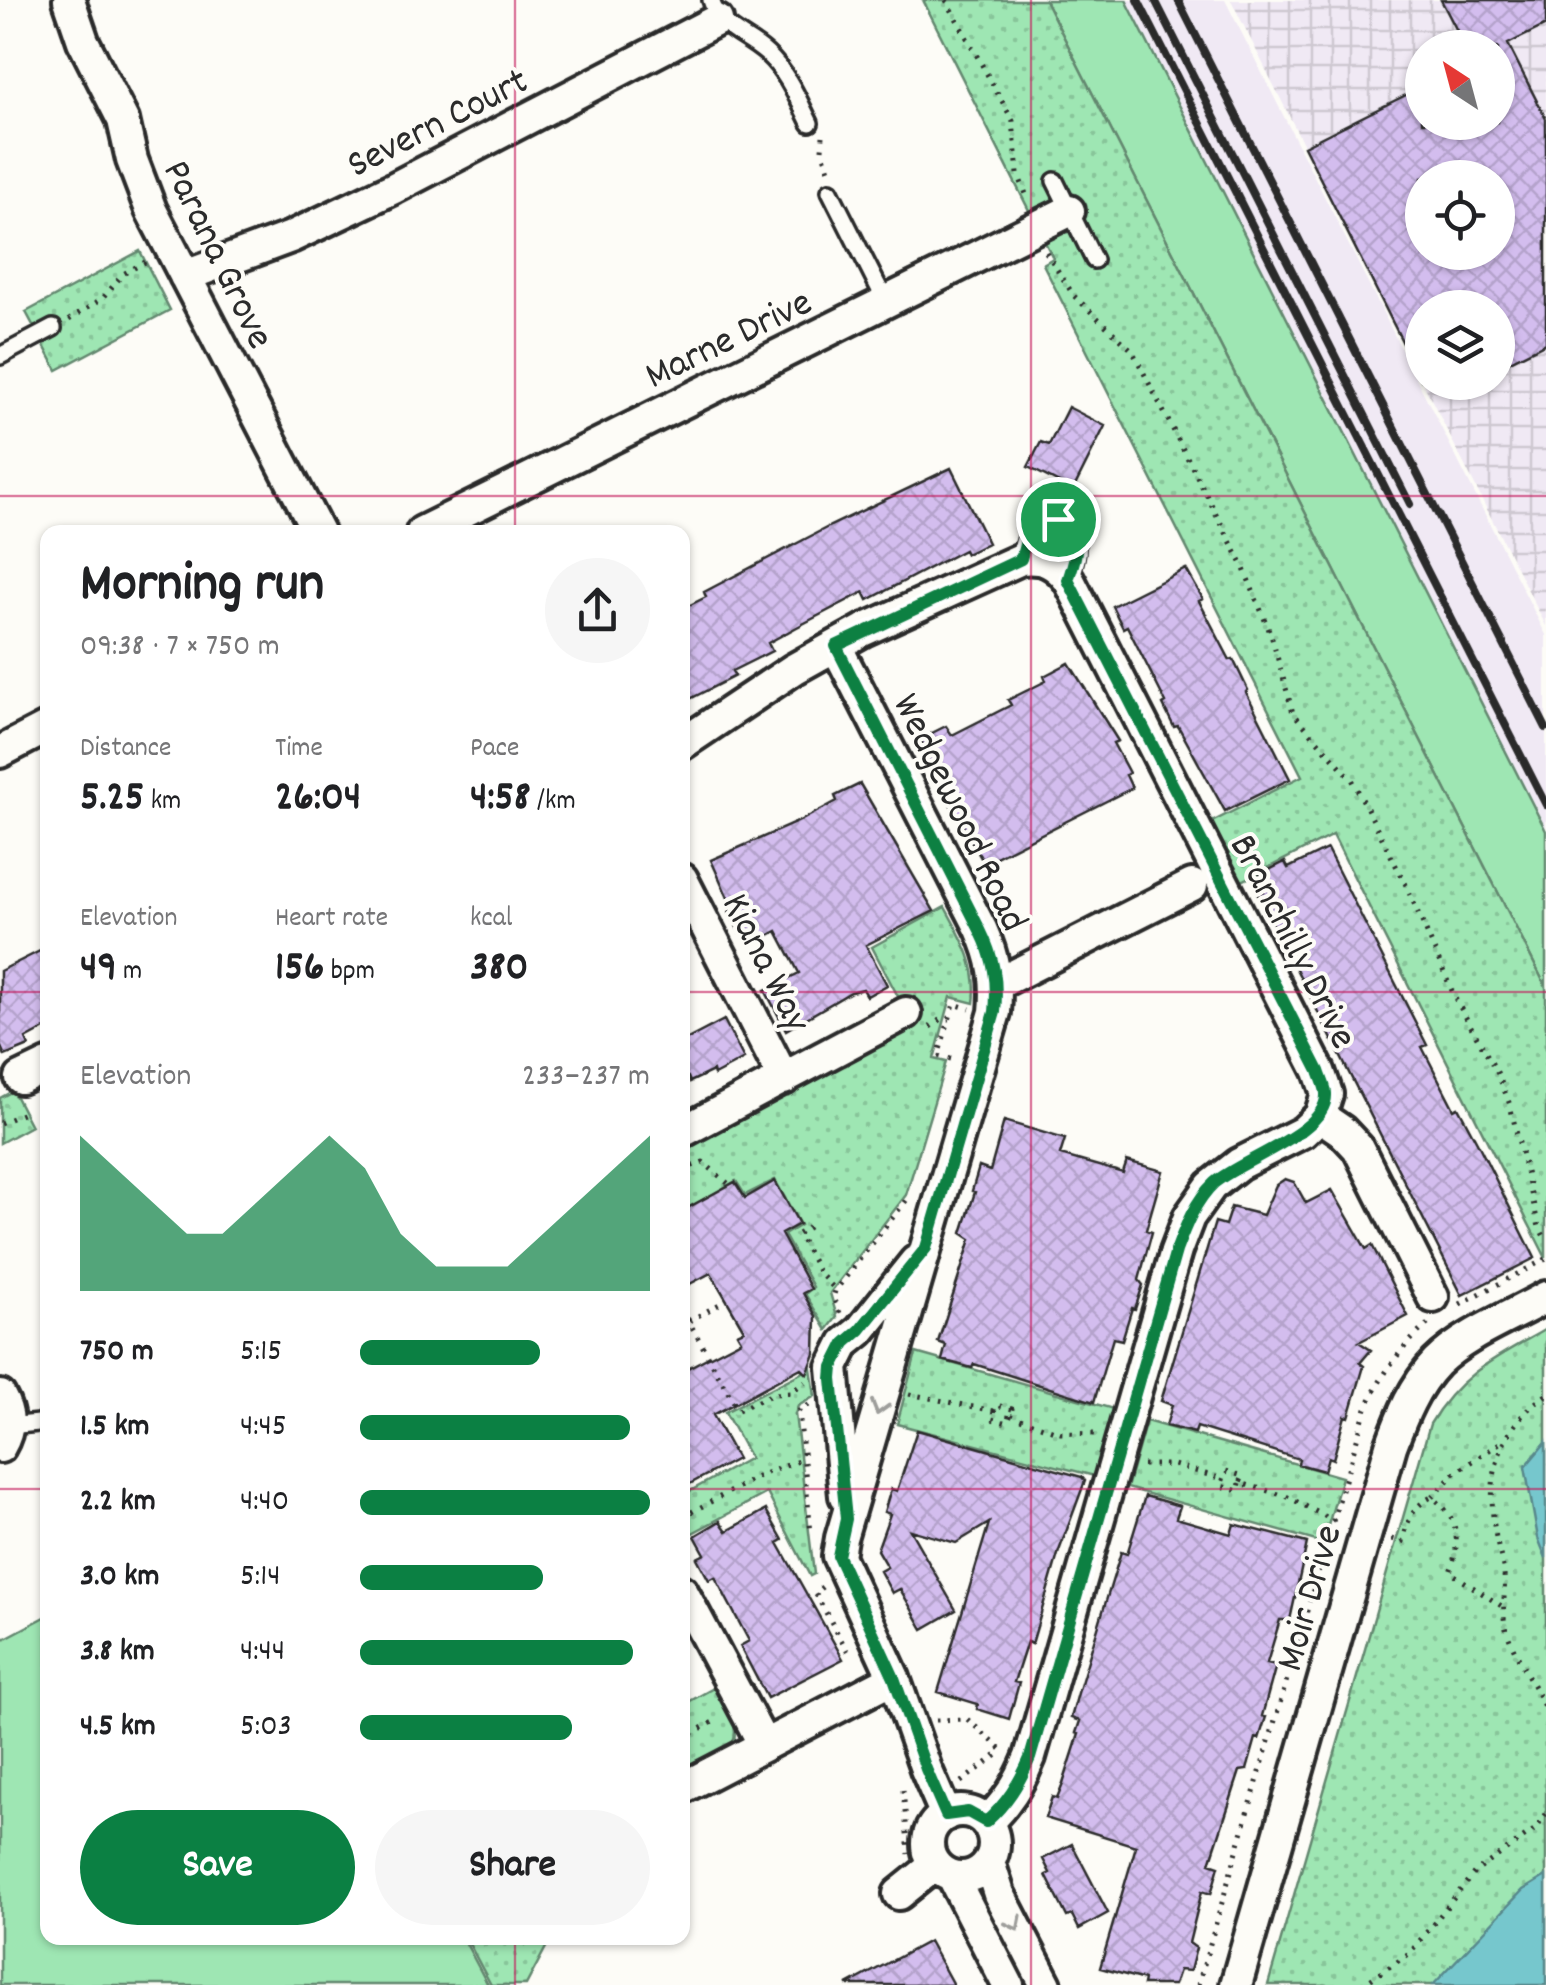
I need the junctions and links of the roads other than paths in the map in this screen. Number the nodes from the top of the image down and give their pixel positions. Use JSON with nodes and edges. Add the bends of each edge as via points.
{"nodes":[{"id":1,"x":69,"y":0,"type":"edge"},
{"id":2,"x":714,"y":10,"type":"edge"},
{"id":3,"x":810,"y":122,"type":"road end"},
{"id":4,"x":1054,"y":182,"type":"dead end"},
{"id":5,"x":830,"y":190,"type":"road end"},
{"id":6,"x":1068,"y":210,"type":"junction"},
{"id":7,"x":1094,"y":260,"type":"dead end"},
{"id":8,"x":178,"y":263,"type":"junction"},
{"id":9,"x":886,"y":302,"type":"junction"},
{"id":10,"x":53,"y":328,"type":"road end"},
{"id":11,"x":0,"y":356,"type":"edge"},
{"id":12,"x":314,"y":525,"type":"edge"},
{"id":13,"x":436,"y":525,"type":"edge"},
{"id":14,"x":1021,"y":559,"type":"junction"},
{"id":15,"x":1068,"y":580,"type":"junction"},
{"id":16,"x":836,"y":646,"type":"junction"},
{"id":17,"x":40,"y":731,"type":"edge"},
{"id":18,"x":690,"y":739,"type":"edge"},
{"id":19,"x":0,"y":752,"type":"edge"},
{"id":20,"x":1192,"y":885,"type":"dead end"},
{"id":21,"x":690,"y":895,"type":"edge"},
{"id":22,"x":988,"y":992,"type":"junction"},
{"id":23,"x":906,"y":1013,"type":"dead end"},
{"id":24,"x":784,"y":1079,"type":"junction"},
{"id":25,"x":1320,"y":1116,"type":"junction"},
{"id":26,"x":690,"y":1128,"type":"edge"},
{"id":27,"x":926,"y":1248,"type":"junction"},
{"id":28,"x":1433,"y":1297,"type":"dead end"},
{"id":29,"x":1546,"y":1298,"type":"edge"},
{"id":30,"x":850,"y":1327,"type":"junction"},
{"id":31,"x":899,"y":1340,"type":"junction"},
{"id":32,"x":0,"y":1396,"type":"edge"},
{"id":33,"x":40,"y":1425,"type":"edge"},
{"id":34,"x":5,"y":1436,"type":"edge"},
{"id":35,"x":846,"y":1519,"type":"junction"},
{"id":36,"x":690,"y":1606,"type":"edge"},
{"id":37,"x":894,"y":1678,"type":"junction"},
{"id":38,"x":764,"y":1745,"type":"junction"},
{"id":39,"x":690,"y":1784,"type":"edge"},
{"id":40,"x":950,"y":1801,"type":"junction"},
{"id":41,"x":986,"y":1822,"type":"junction"},
{"id":42,"x":989,"y":1862,"type":"junction"},
{"id":43,"x":933,"y":1867,"type":"junction"},
{"id":44,"x":899,"y":1894,"type":"dead end"},
{"id":45,"x":1008,"y":1985,"type":"edge"},
{"id":46,"x":1046,"y":1985,"type":"edge"},
{"id":47,"x":1236,"y":1985,"type":"edge"}],
"edges":[{"from":1,"to":8,"type":"street","name":"Parana Grove"},
{"from":2,"to":3,"type":"lane","via":[[787,77]]},
{"from":2,"to":8,"type":"street","name":"Severn Court","via":[[394,188],[291,237]]},
{"from":4,"to":6,"type":"lane"},
{"from":5,"to":9,"type":"lane"},
{"from":6,"to":7,"type":"lane"},
{"from":6,"to":9,"type":"street","name":"Marne Drive"},
{"from":8,"to":12,"type":"street","name":"Parana Grove"},
{"from":9,"to":13,"type":"street","name":"Marne Drive"},
{"from":10,"to":11,"type":"lane"},
{"from":14,"to":15,"type":"street","via":[[1045,559]]},
{"from":14,"to":15,"type":"lane","via":[[1040,520],[1058,519],[1072,530],[1078,550]]},
{"from":14,"to":16,"type":"street"},
{"from":15,"to":25,"type":"street","name":"Branchilly Drive","via":[[1319,1071],[1327,1094]]},
{"from":16,"to":18,"type":"street"},
{"from":16,"to":22,"type":"street","name":"Wedgewood Road","via":[[992,956]]},
{"from":17,"to":19,"type":"street"},
{"from":20,"to":22,"type":"street"},
{"from":21,"to":24,"type":"street","name":"Kiana Way"},
{"from":22,"to":27,"type":"street","name":"Wedgewood Road","via":[[995,1012]]},
{"from":23,"to":24,"type":"street"},
{"from":24,"to":26,"type":"street"},
{"from":25,"to":28,"type":"street","via":[[1358,1148]]},
{"from":25,"to":41,"type":"street","via":[[1303,1132],[1239,1164],[1211,1186],[1189,1217],[1030,1758],[1018,1786]]},
{"from":27,"to":30,"type":"street","name":"Wedgewood Road"},
{"from":27,"to":31,"type":"street","name":"Wedgewood Road"},
{"from":29,"to":47,"type":"street","name":"Moir Drive","via":[[1461,1344],[1418,1386],[1391,1446]]},
{"from":30,"to":31,"type":"street","via":[[886,1324]]},
{"from":30,"to":35,"type":"street","name":"Wedgewood Road","via":[[832,1379]]},
{"from":31,"to":35,"type":"street","name":"Wedgewood Road","one_way":true},
{"from":32,"to":34,"type":"street","via":[[7,1409]]},
{"from":33,"to":34,"type":"lane"},
{"from":35,"to":37,"type":"street","name":"Wedgewood Road","via":[[838,1556]]},
{"from":36,"to":38,"type":"street"},
{"from":37,"to":38,"type":"street"},
{"from":37,"to":40,"type":"street","name":"Wedgewood Road","via":[[926,1769]]},
{"from":38,"to":39,"type":"street"},
{"from":40,"to":41,"type":"street"},
{"from":40,"to":43,"type":"street","via":[[928,1837]]},
{"from":41,"to":42,"type":"street","via":[[994,1842]]},
{"from":42,"to":43,"type":"street","via":[[973,1875]]},
{"from":42,"to":46,"type":"street","one_way":true},
{"from":43,"to":44,"type":"street"},
{"from":43,"to":45,"type":"street"}]}
